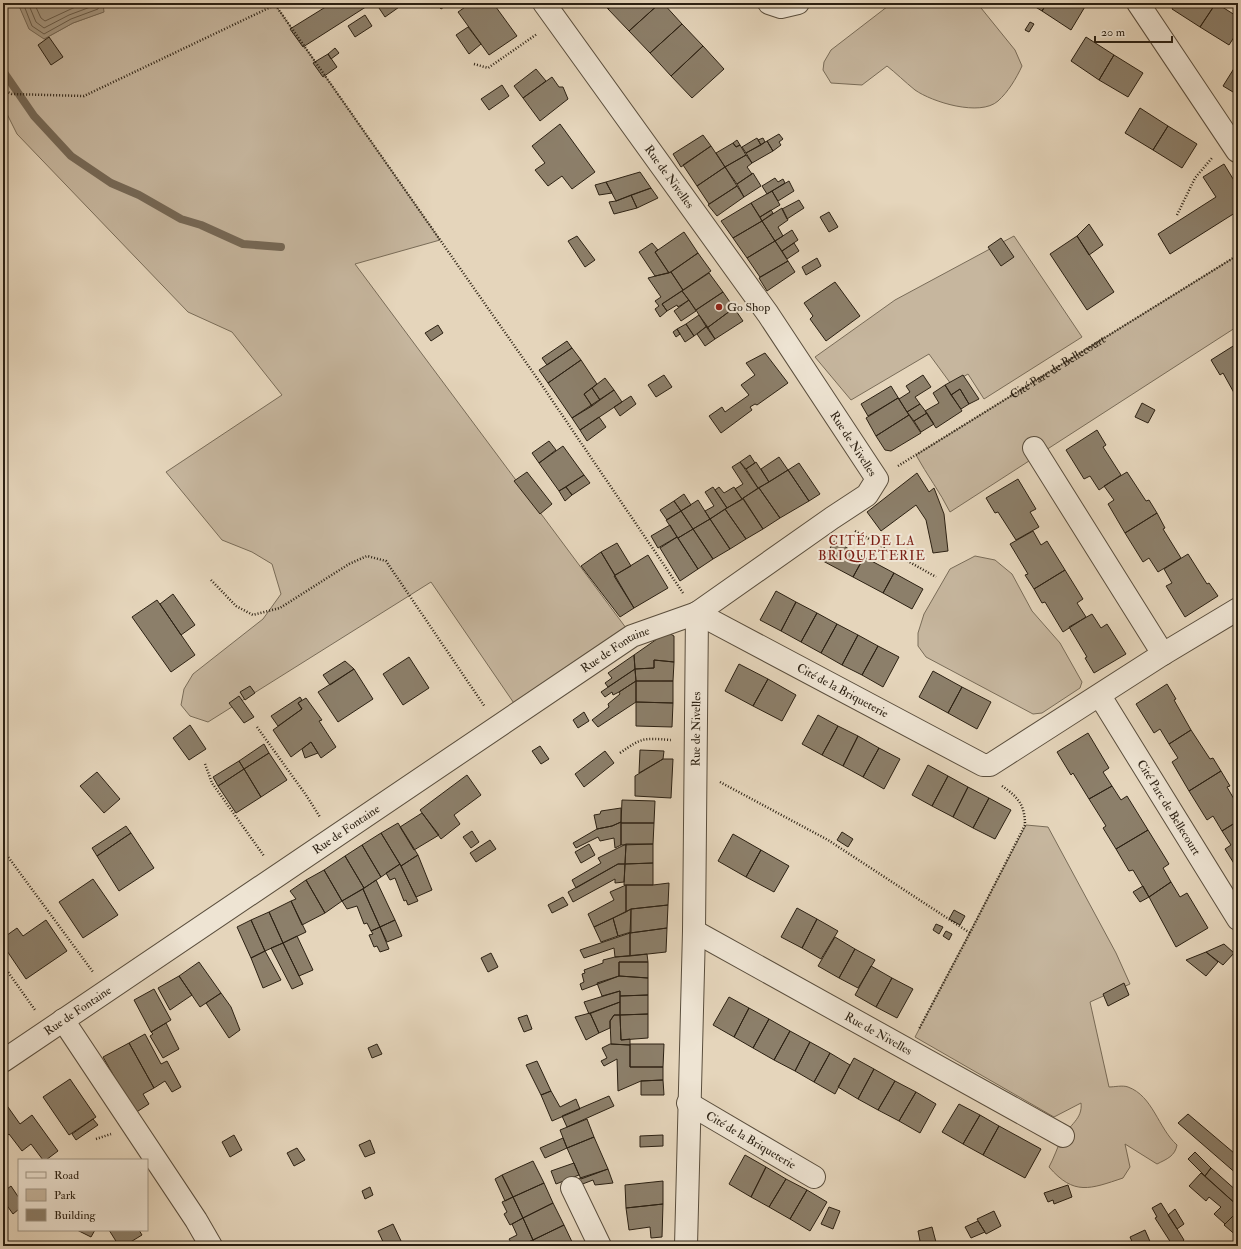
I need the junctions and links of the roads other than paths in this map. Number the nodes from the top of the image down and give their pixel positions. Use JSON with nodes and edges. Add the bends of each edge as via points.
{"nodes":[{"id":1,"x":769,"y":3,"type":"edge"},
{"id":2,"x":798,"y":3,"type":"edge"},
{"id":3,"x":1138,"y":3,"type":"edge"},
{"id":4,"x":550,"y":11,"type":"edge"},
{"id":5,"x":1233,"y":146,"type":"road end"},
{"id":6,"x":1033,"y":448,"type":"dead end"},
{"id":7,"x":1238,"y":609,"type":"edge"},
{"id":8,"x":697,"y":613,"type":"junction"},
{"id":9,"x":1163,"y":654,"type":"junction"},
{"id":10,"x":1100,"y":696,"type":"junction"},
{"id":11,"x":1238,"y":919,"type":"edge"},
{"id":12,"x":694,"y":931,"type":"junction"},
{"id":13,"x":56,"y":1025,"type":"junction"},
{"id":14,"x":3,"y":1061,"type":"edge"},
{"id":15,"x":688,"y":1103,"type":"junction"},
{"id":16,"x":1063,"y":1136,"type":"dead end"},
{"id":17,"x":814,"y":1177,"type":"dead end"},
{"id":18,"x":572,"y":1188,"type":"dead end"},
{"id":19,"x":681,"y":1244,"type":"edge"},
{"id":20,"x":211,"y":1246,"type":"edge"},
{"id":21,"x":600,"y":1246,"type":"edge"}],
"edges":[{"from":1,"to":2,"type":"street","via":[[781,7]]},
{"from":3,"to":5,"type":"street"},
{"from":4,"to":8,"type":"street","name":"Rue de Nivelles","via":[[768,314],[877,479],[867,495]]},
{"from":6,"to":9,"type":"street"},
{"from":7,"to":9,"type":"street"},
{"from":8,"to":10,"type":"street","name":"Cité de la Briqueterie","via":[[983,765],[990,765]]},
{"from":8,"to":12,"type":"street","name":"Rue de Nivelles"},
{"from":8,"to":13,"type":"street","name":"Rue de Fontaine","via":[[632,636]]},
{"from":9,"to":10,"type":"street"},
{"from":10,"to":11,"type":"street","name":"Cité Parc de Bellecourt"},
{"from":12,"to":15,"type":"street","name":"Rue de Nivelles"},
{"from":12,"to":16,"type":"street","name":"Rue de Nivelles"},
{"from":13,"to":14,"type":"street","name":"Rue de Fontaine"},
{"from":13,"to":20,"type":"street"},
{"from":15,"to":17,"type":"street","name":"Cité de la Briqueterie"},
{"from":15,"to":19,"type":"street","name":"Rue de Nivelles"},
{"from":18,"to":21,"type":"street"}]}
